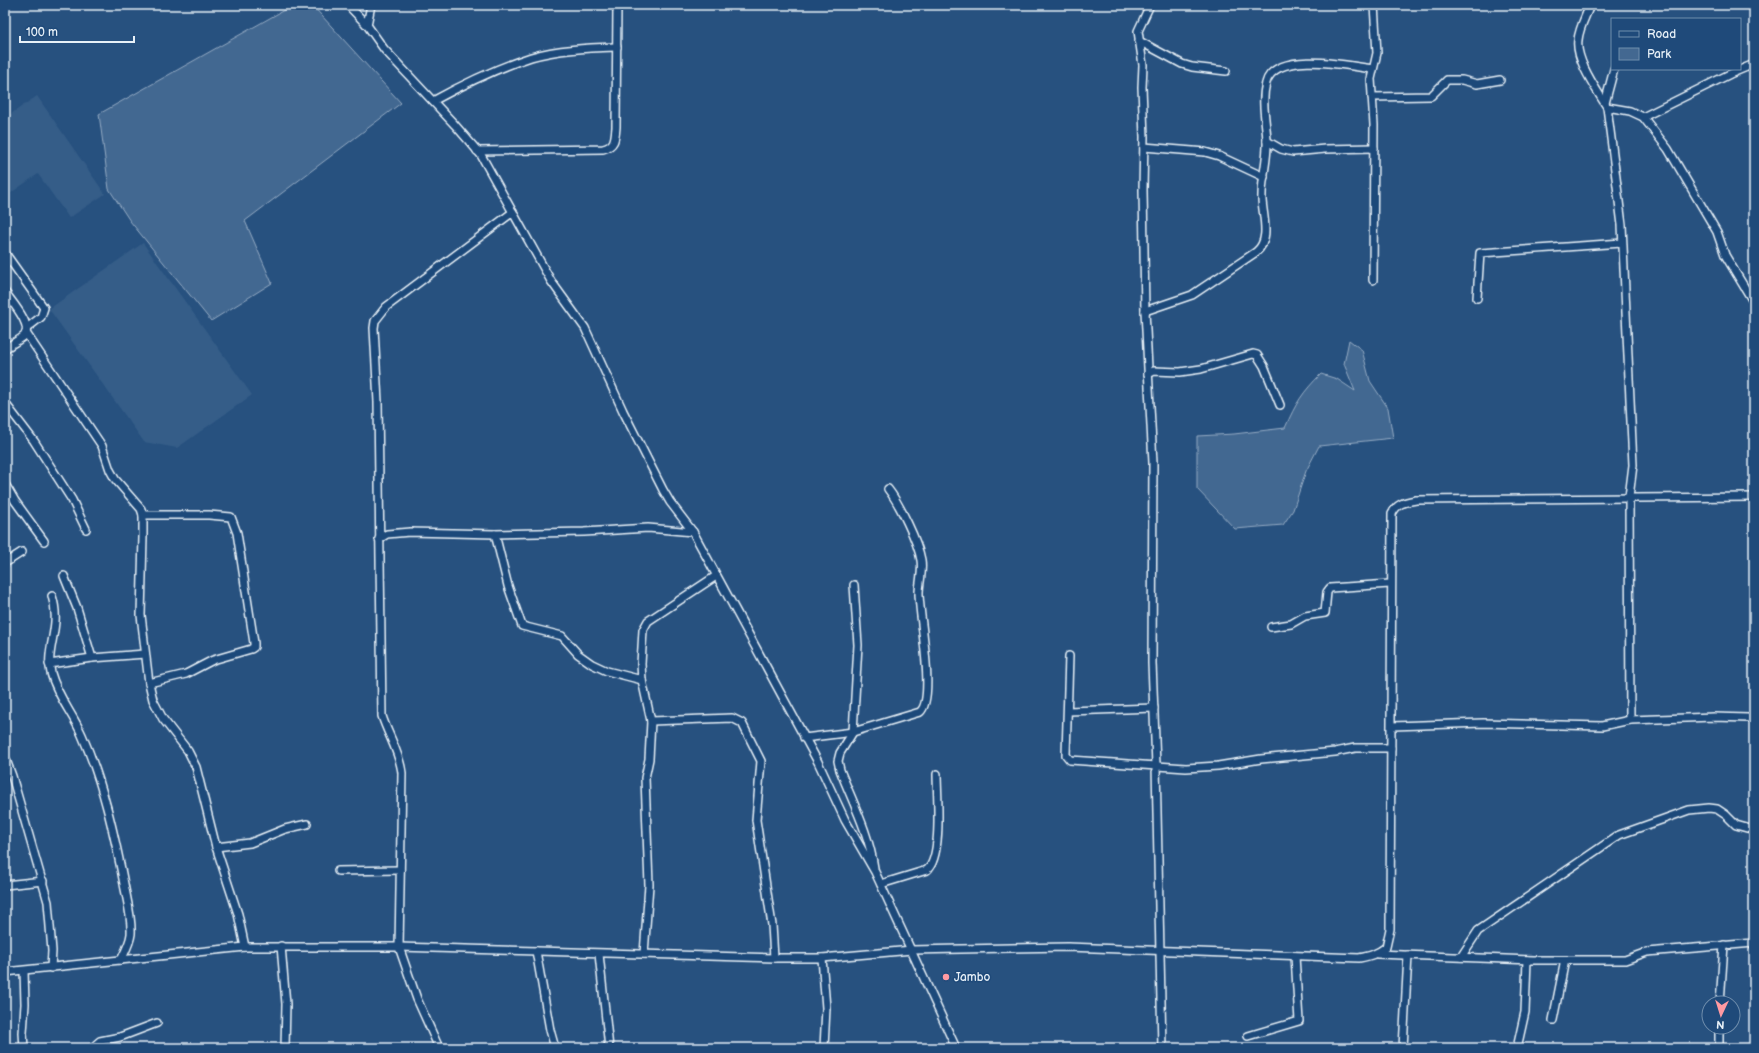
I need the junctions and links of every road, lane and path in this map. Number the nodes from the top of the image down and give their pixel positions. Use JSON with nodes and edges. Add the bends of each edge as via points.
{"nodes":[{"id":1,"x":348,"y":5,"type":"edge"},
{"id":2,"x":371,"y":5,"type":"edge"},
{"id":3,"x":617,"y":5,"type":"edge"},
{"id":4,"x":1150,"y":5,"type":"edge"},
{"id":5,"x":1374,"y":5,"type":"edge"},
{"id":6,"x":1590,"y":5,"type":"edge"},
{"id":7,"x":367,"y":25,"type":"junction"},
{"id":8,"x":1139,"y":41,"type":"junction"},
{"id":9,"x":617,"y":47,"type":"junction"},
{"id":10,"x":1754,"y":64,"type":"edge"},
{"id":11,"x":1372,"y":69,"type":"junction"},
{"id":12,"x":1741,"y":69,"type":"edge"},
{"id":13,"x":1614,"y":70,"type":"edge"},
{"id":14,"x":1740,"y":70,"type":"edge"},
{"id":15,"x":1226,"y":71,"type":"dead end"},
{"id":16,"x":1500,"y":80,"type":"dead end"},
{"id":17,"x":1372,"y":97,"type":"junction"},
{"id":18,"x":433,"y":101,"type":"junction"},
{"id":19,"x":1606,"y":105,"type":"junction"},
{"id":20,"x":1643,"y":117,"type":"junction"},
{"id":21,"x":1267,"y":141,"type":"junction"},
{"id":22,"x":1144,"y":148,"type":"junction"},
{"id":23,"x":1374,"y":148,"type":"junction"},
{"id":24,"x":477,"y":150,"type":"junction"},
{"id":25,"x":1264,"y":177,"type":"junction"},
{"id":26,"x":513,"y":212,"type":"junction"},
{"id":27,"x":1622,"y":243,"type":"junction"},
{"id":28,"x":5,"y":253,"type":"edge"},
{"id":29,"x":1373,"y":280,"type":"dead end"},
{"id":30,"x":5,"y":292,"type":"edge"},
{"id":31,"x":1477,"y":298,"type":"dead end"},
{"id":32,"x":1754,"y":303,"type":"edge"},
{"id":33,"x":1145,"y":311,"type":"junction"},
{"id":34,"x":26,"y":331,"type":"junction"},
{"id":35,"x":5,"y":349,"type":"edge"},
{"id":36,"x":1148,"y":374,"type":"junction"},
{"id":37,"x":5,"y":403,"type":"edge"},
{"id":38,"x":1280,"y":405,"type":"dead end"},
{"id":39,"x":5,"y":484,"type":"edge"},
{"id":40,"x":888,"y":489,"type":"dead end"},
{"id":41,"x":1629,"y":497,"type":"junction"},
{"id":42,"x":1754,"y":497,"type":"edge"},
{"id":43,"x":143,"y":515,"type":"junction"},
{"id":44,"x":86,"y":529,"type":"dead end"},
{"id":45,"x":693,"y":532,"type":"junction"},
{"id":46,"x":495,"y":534,"type":"junction"},
{"id":47,"x":379,"y":540,"type":"junction"},
{"id":48,"x":44,"y":541,"type":"dead end"},
{"id":49,"x":22,"y":552,"type":"dead end"},
{"id":50,"x":5,"y":563,"type":"edge"},
{"id":51,"x":64,"y":576,"type":"dead end"},
{"id":52,"x":716,"y":576,"type":"junction"},
{"id":53,"x":1390,"y":584,"type":"junction"},
{"id":54,"x":854,"y":585,"type":"dead end"},
{"id":55,"x":52,"y":596,"type":"dead end"},
{"id":56,"x":1272,"y":627,"type":"dead end"},
{"id":57,"x":144,"y":654,"type":"junction"},
{"id":58,"x":1069,"y":656,"type":"dead end"},
{"id":59,"x":92,"y":658,"type":"junction"},
{"id":60,"x":49,"y":664,"type":"junction"},
{"id":61,"x":642,"y":680,"type":"junction"},
{"id":62,"x":149,"y":683,"type":"junction"},
{"id":63,"x":1154,"y":708,"type":"junction"},
{"id":64,"x":1068,"y":711,"type":"junction"},
{"id":65,"x":1748,"y":718,"type":"dead end"},
{"id":66,"x":1630,"y":720,"type":"junction"},
{"id":67,"x":651,"y":721,"type":"junction"},
{"id":68,"x":1392,"y":726,"type":"junction"},
{"id":69,"x":853,"y":732,"type":"junction"},
{"id":70,"x":804,"y":738,"type":"junction"},
{"id":71,"x":1391,"y":748,"type":"junction"},
{"id":72,"x":5,"y":757,"type":"edge"},
{"id":73,"x":1156,"y":765,"type":"junction"},
{"id":74,"x":937,"y":774,"type":"dead end"},
{"id":75,"x":307,"y":824,"type":"dead end"},
{"id":76,"x":1754,"y":830,"type":"edge"},
{"id":77,"x":216,"y":847,"type":"junction"},
{"id":78,"x":400,"y":870,"type":"junction"},
{"id":79,"x":338,"y":871,"type":"dead end"},
{"id":80,"x":875,"y":872,"type":"junction"},
{"id":81,"x":43,"y":881,"type":"junction"},
{"id":82,"x":881,"y":884,"type":"junction"},
{"id":83,"x":5,"y":885,"type":"edge"},
{"id":84,"x":1754,"y":943,"type":"edge"},
{"id":85,"x":1724,"y":945,"type":"junction"},
{"id":86,"x":245,"y":946,"type":"junction"},
{"id":87,"x":281,"y":946,"type":"junction"},
{"id":88,"x":399,"y":947,"type":"junction"},
{"id":89,"x":912,"y":950,"type":"junction"},
{"id":90,"x":1159,"y":950,"type":"junction"},
{"id":91,"x":536,"y":951,"type":"junction"},
{"id":92,"x":599,"y":954,"type":"junction"},
{"id":93,"x":644,"y":954,"type":"junction"},
{"id":94,"x":1377,"y":954,"type":"junction"},
{"id":95,"x":1408,"y":955,"type":"junction"},
{"id":96,"x":1295,"y":956,"type":"junction"},
{"id":97,"x":1461,"y":957,"type":"junction"},
{"id":98,"x":774,"y":958,"type":"junction"},
{"id":99,"x":822,"y":958,"type":"junction"},
{"id":100,"x":121,"y":960,"type":"junction"},
{"id":101,"x":1528,"y":960,"type":"junction"},
{"id":102,"x":1565,"y":960,"type":"junction"},
{"id":103,"x":50,"y":968,"type":"junction"},
{"id":104,"x":24,"y":971,"type":"junction"},
{"id":105,"x":5,"y":972,"type":"edge"},
{"id":106,"x":1721,"y":995,"type":"edge"},
{"id":107,"x":1553,"y":1020,"type":"dead end"},
{"id":108,"x":157,"y":1023,"type":"dead end"},
{"id":109,"x":1719,"y":1035,"type":"edge"},
{"id":110,"x":1248,"y":1036,"type":"dead end"},
{"id":111,"x":24,"y":1048,"type":"edge"},
{"id":112,"x":92,"y":1048,"type":"edge"},
{"id":113,"x":285,"y":1048,"type":"edge"},
{"id":114,"x":439,"y":1048,"type":"edge"},
{"id":115,"x":555,"y":1048,"type":"edge"},
{"id":116,"x":609,"y":1048,"type":"edge"},
{"id":117,"x":824,"y":1048,"type":"edge"},
{"id":118,"x":956,"y":1048,"type":"edge"},
{"id":119,"x":1162,"y":1048,"type":"edge"},
{"id":120,"x":1404,"y":1048,"type":"edge"},
{"id":121,"x":1517,"y":1048,"type":"edge"},
{"id":122,"x":1718,"y":1048,"type":"edge"}],
"edges":[{"from":1,"to":7,"type":"street"},
{"from":2,"to":7,"type":"street"},
{"from":3,"to":9,"type":"street"},
{"from":4,"to":8,"type":"street","via":[[1139,27]]},
{"from":5,"to":11,"type":"street","via":[[1377,53]]},
{"from":6,"to":19,"type":"street","via":[[1579,32],[1577,47],[1594,88]]},
{"from":7,"to":18,"type":"street","via":[[384,49]]},
{"from":8,"to":15,"type":"street","via":[[1182,64]]},
{"from":8,"to":22,"type":"street","via":[[1143,65]]},
{"from":9,"to":18,"type":"street","via":[[532,57],[467,82]]},
{"from":9,"to":24,"type":"street","via":[[616,127],[615,139],[610,147],[586,150]]},
{"from":10,"to":12,"type":"street"},
{"from":11,"to":17,"type":"street"},
{"from":11,"to":21,"type":"street","via":[[1297,62],[1273,70],[1267,78],[1265,88]]},
{"from":13,"to":19,"type":"street"},
{"from":14,"to":20,"type":"street"},
{"from":16,"to":17,"type":"street","via":[[1477,84],[1447,80],[1431,96]]},
{"from":17,"to":23,"type":"street"},
{"from":18,"to":24,"type":"street"},
{"from":19,"to":20,"type":"street"},
{"from":19,"to":27,"type":"street","via":[[1622,225]]},
{"from":20,"to":32,"type":"street","via":[[1668,149],[1717,232],[1725,255]]},
{"from":21,"to":23,"type":"street","via":[[1293,152]]},
{"from":21,"to":25,"type":"street"},
{"from":22,"to":25,"type":"street","via":[[1205,152]]},
{"from":22,"to":33,"type":"street"},
{"from":23,"to":29,"type":"street"},
{"from":24,"to":26,"type":"street"},
{"from":25,"to":33,"type":"street","via":[[1262,189],[1265,234],[1260,249],[1192,295]]},
{"from":26,"to":45,"type":"street","via":[[551,281],[585,328],[663,490]]},
{"from":26,"to":47,"type":"street","via":[[386,306],[375,321]]},
{"from":27,"to":31,"type":"street","via":[[1480,253]]},
{"from":27,"to":41,"type":"street","via":[[1633,465]]},
{"from":28,"to":34,"type":"street","via":[[44,308],[41,317]]},
{"from":30,"to":34,"type":"street","via":[[25,321]]},
{"from":33,"to":36,"type":"street"},
{"from":34,"to":35,"type":"street"},
{"from":34,"to":43,"type":"street","via":[[102,446],[115,479],[138,504]]},
{"from":36,"to":38,"type":"street","via":[[1154,371],[1190,371],[1253,354],[1257,355],[1264,366]]},
{"from":36,"to":63,"type":"street","via":[[1153,463],[1151,566]]},
{"from":37,"to":44,"type":"street","via":[[34,441],[72,500]]},
{"from":39,"to":48,"type":"street"},
{"from":40,"to":69,"type":"street","via":[[895,498],[922,561],[919,592],[928,695],[926,706],[920,712]]},
{"from":41,"to":42,"type":"street"},
{"from":41,"to":53,"type":"street","via":[[1472,498],[1403,502],[1395,506],[1392,514]]},
{"from":41,"to":66,"type":"street"},
{"from":43,"to":57,"type":"street","via":[[141,615]]},
{"from":43,"to":62,"type":"street","via":[[231,517],[237,533],[254,643],[251,649],[214,660],[186,674]]},
{"from":45,"to":46,"type":"street","via":[[648,528]]},
{"from":45,"to":52,"type":"street"},
{"from":46,"to":47,"type":"street","via":[[394,532]]},
{"from":46,"to":61,"type":"street","via":[[508,586],[522,626],[562,636],[578,654],[592,664],[607,671]]},
{"from":47,"to":78,"type":"street","via":[[382,716],[402,773]]},
{"from":49,"to":50,"type":"street"},
{"from":51,"to":59,"type":"street"},
{"from":52,"to":61,"type":"street","via":[[645,625],[641,641]]},
{"from":52,"to":70,"type":"street"},
{"from":53,"to":56,"type":"street","via":[[1330,588],[1326,592],[1325,613],[1305,616],[1291,624]]},
{"from":53,"to":68,"type":"street"},
{"from":54,"to":69,"type":"street","via":[[858,645]]},
{"from":55,"to":60,"type":"street","via":[[56,618]]},
{"from":57,"to":59,"type":"street"},
{"from":57,"to":62,"type":"street"},
{"from":58,"to":64,"type":"street"},
{"from":59,"to":60,"type":"street"},
{"from":60,"to":100,"type":"street","via":[[53,680],[82,735],[112,824],[131,927],[130,941]]},
{"from":61,"to":67,"type":"street"},
{"from":62,"to":77,"type":"street","via":[[162,719],[188,751],[196,767]]},
{"from":63,"to":64,"type":"street"},
{"from":63,"to":73,"type":"street"},
{"from":64,"to":73,"type":"street","via":[[1066,755],[1070,760]]},
{"from":65,"to":66,"type":"street"},
{"from":66,"to":68,"type":"street","via":[[1602,726]]},
{"from":67,"to":93,"type":"street","via":[[645,778],[649,885]]},
{"from":67,"to":98,"type":"street","via":[[732,718],[742,723],[761,761],[756,820],[772,925]]},
{"from":68,"to":71,"type":"street"},
{"from":69,"to":70,"type":"street"},
{"from":69,"to":80,"type":"street","via":[[838,761],[864,827]]},
{"from":70,"to":80,"type":"street","via":[[845,820]]},
{"from":71,"to":73,"type":"street","via":[[1355,748],[1218,766],[1186,768]]},
{"from":71,"to":94,"type":"street","via":[[1390,928],[1386,947]]},
{"from":72,"to":81,"type":"street"},
{"from":73,"to":90,"type":"street"},
{"from":74,"to":82,"type":"street","via":[[937,844],[931,867]]},
{"from":75,"to":77,"type":"street","via":[[285,829],[250,843]]},
{"from":76,"to":97,"type":"street","via":[[1736,825],[1717,809],[1709,808],[1689,810],[1619,835],[1478,931]]},
{"from":77,"to":86,"type":"street","via":[[238,914]]},
{"from":78,"to":79,"type":"street"},
{"from":78,"to":88,"type":"street"},
{"from":80,"to":82,"type":"street"},
{"from":81,"to":83,"type":"street"},
{"from":81,"to":103,"type":"street","via":[[50,916]]},
{"from":82,"to":89,"type":"street"},
{"from":84,"to":85,"type":"street"},
{"from":85,"to":102,"type":"street","via":[[1693,950],[1647,952],[1625,960]]},
{"from":85,"to":106,"type":"street"},
{"from":86,"to":87,"type":"street"},
{"from":86,"to":100,"type":"street"},
{"from":87,"to":88,"type":"street"},
{"from":87,"to":113,"type":"street","via":[[286,1004]]},
{"from":88,"to":91,"type":"street"},
{"from":88,"to":114,"type":"street","via":[[417,999]]},
{"from":89,"to":90,"type":"street","via":[[1068,947]]},
{"from":89,"to":99,"type":"street"},
{"from":89,"to":118,"type":"street"},
{"from":90,"to":96,"type":"street"},
{"from":90,"to":119,"type":"street"},
{"from":91,"to":92,"type":"street"},
{"from":91,"to":115,"type":"street"},
{"from":92,"to":93,"type":"street"},
{"from":92,"to":116,"type":"street"},
{"from":93,"to":98,"type":"street"},
{"from":94,"to":95,"type":"street"},
{"from":94,"to":96,"type":"street","via":[[1359,958]]},
{"from":95,"to":97,"type":"street"},
{"from":95,"to":120,"type":"street"},
{"from":96,"to":110,"type":"street","via":[[1299,1021]]},
{"from":97,"to":101,"type":"street"},
{"from":98,"to":99,"type":"street"},
{"from":99,"to":117,"type":"street","via":[[826,1008]]},
{"from":100,"to":103,"type":"street"},
{"from":101,"to":102,"type":"street"},
{"from":101,"to":121,"type":"street","via":[[1525,1012]]},
{"from":102,"to":107,"type":"street"},
{"from":103,"to":104,"type":"street"},
{"from":104,"to":105,"type":"street"},
{"from":104,"to":111,"type":"street"},
{"from":108,"to":112,"type":"street","via":[[120,1037],[100,1041]]},
{"from":109,"to":122,"type":"street"}]}
